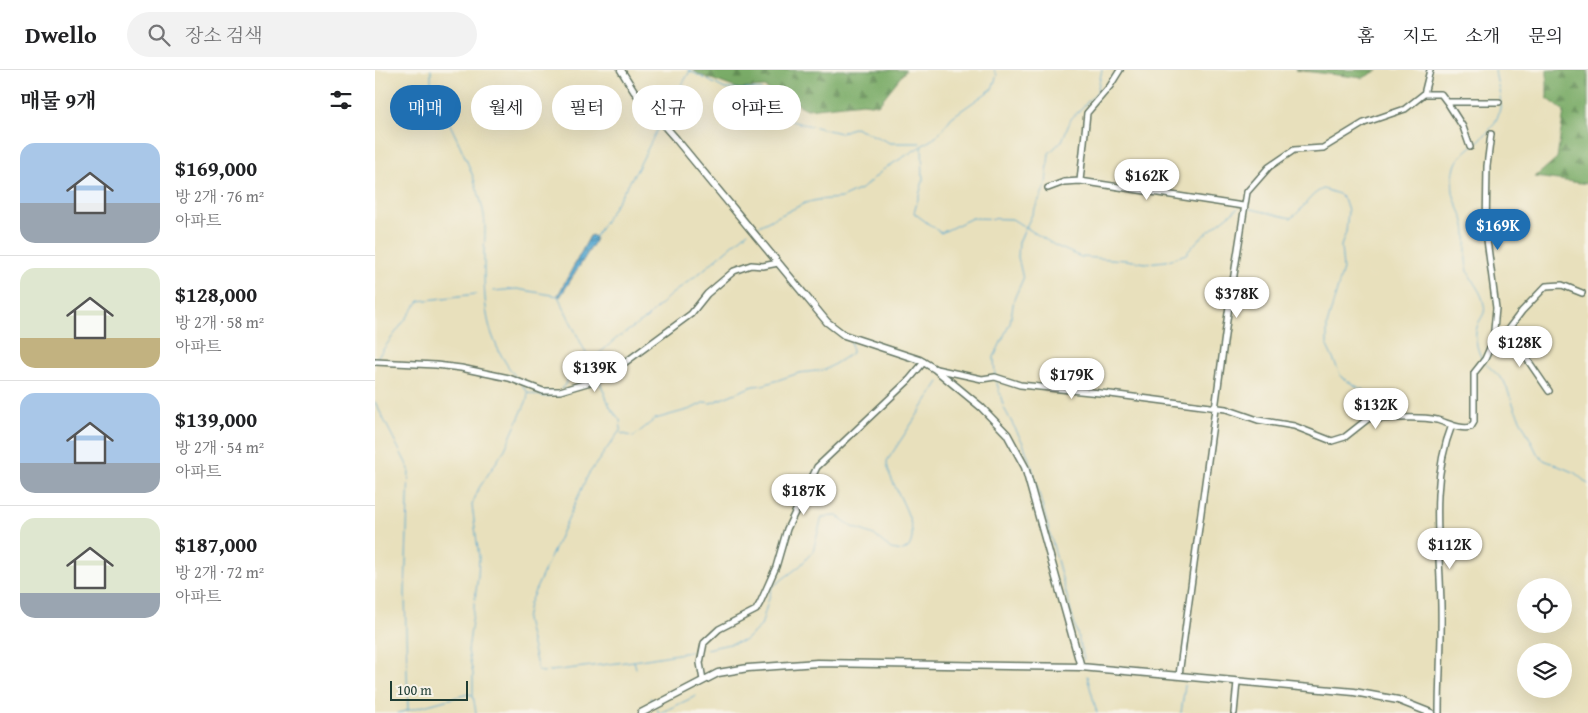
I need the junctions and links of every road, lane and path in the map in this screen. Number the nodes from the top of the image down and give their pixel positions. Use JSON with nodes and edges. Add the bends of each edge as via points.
{"nodes":[{"id":1,"x":621,"y":70,"type":"edge"},
{"id":2,"x":1120,"y":70,"type":"edge"},
{"id":3,"x":1430,"y":70,"type":"edge"},
{"id":4,"x":1424,"y":94,"type":"junction"},
{"id":5,"x":1447,"y":102,"type":"junction"},
{"id":6,"x":1499,"y":102,"type":"dead end"},
{"id":7,"x":1491,"y":134,"type":"dead end"},
{"id":8,"x":1470,"y":147,"type":"dead end"},
{"id":9,"x":1080,"y":181,"type":"junction"},
{"id":10,"x":1048,"y":188,"type":"dead end"},
{"id":11,"x":1243,"y":206,"type":"junction"},
{"id":12,"x":778,"y":263,"type":"junction"},
{"id":13,"x":1582,"y":292,"type":"dead end"},
{"id":14,"x":1506,"y":332,"type":"junction"},
{"id":15,"x":1494,"y":337,"type":"junction"},
{"id":16,"x":375,"y":362,"type":"edge"},
{"id":17,"x":924,"y":362,"type":"junction"},
{"id":18,"x":935,"y":369,"type":"junction"},
{"id":19,"x":1549,"y":391,"type":"dead end"},
{"id":20,"x":1215,"y":409,"type":"junction"},
{"id":21,"x":1452,"y":425,"type":"junction"},
{"id":22,"x":1081,"y":667,"type":"junction"},
{"id":23,"x":1179,"y":675,"type":"junction"},
{"id":24,"x":703,"y":680,"type":"junction"},
{"id":25,"x":1237,"y":682,"type":"junction"},
{"id":26,"x":641,"y":713,"type":"edge"},
{"id":27,"x":1234,"y":713,"type":"edge"},
{"id":28,"x":1431,"y":713,"type":"edge"},
{"id":29,"x":1439,"y":713,"type":"edge"}],
"edges":[{"from":1,"to":12,"type":"main road","via":[[634,91]]},
{"from":2,"to":9,"type":"street","via":[[1087,113]]},
{"from":3,"to":4,"type":"street"},
{"from":4,"to":5,"type":"street","via":[[1441,94]]},
{"from":4,"to":11,"type":"street","via":[[1400,112],[1364,123],[1323,148],[1299,148],[1281,158],[1250,186]]},
{"from":5,"to":6,"type":"street"},
{"from":5,"to":8,"type":"street","via":[[1463,127]]},
{"from":7,"to":15,"type":"street","via":[[1487,160],[1486,232],[1496,300]]},
{"from":9,"to":10,"type":"street"},
{"from":9,"to":11,"type":"street"},
{"from":11,"to":20,"type":"street"},
{"from":12,"to":16,"type":"street","via":[[751,265],[734,271],[707,294],[691,314],[604,378],[561,391],[543,391],[509,378],[461,368]]},
{"from":12,"to":17,"type":"main road","via":[[839,332]]},
{"from":13,"to":14,"type":"street","via":[[1561,285],[1546,286]]},
{"from":14,"to":15,"type":"street"},
{"from":14,"to":19,"type":"street"},
{"from":15,"to":21,"type":"street","via":[[1474,373],[1473,425],[1467,428]]},
{"from":17,"to":18,"type":"main road"},
{"from":17,"to":24,"type":"street","via":[[817,467],[785,535],[776,568],[756,610],[719,629],[703,643],[700,663]]},
{"from":18,"to":20,"type":"street","via":[[982,379],[995,377],[1019,385]]},
{"from":18,"to":22,"type":"main road","via":[[991,418],[1012,440],[1020,456]]},
{"from":20,"to":21,"type":"street","via":[[1295,426],[1332,441],[1345,437],[1369,418],[1421,418]]},
{"from":20,"to":23,"type":"street"},
{"from":21,"to":29,"type":"street","via":[[1444,448],[1438,486]]},
{"from":22,"to":23,"type":"main road"},
{"from":22,"to":24,"type":"main road","via":[[817,663],[730,670]]},
{"from":23,"to":25,"type":"main road"},
{"from":24,"to":26,"type":"main road"},
{"from":25,"to":27,"type":"street"},
{"from":25,"to":28,"type":"main road","via":[[1379,696],[1410,703]]}]}
